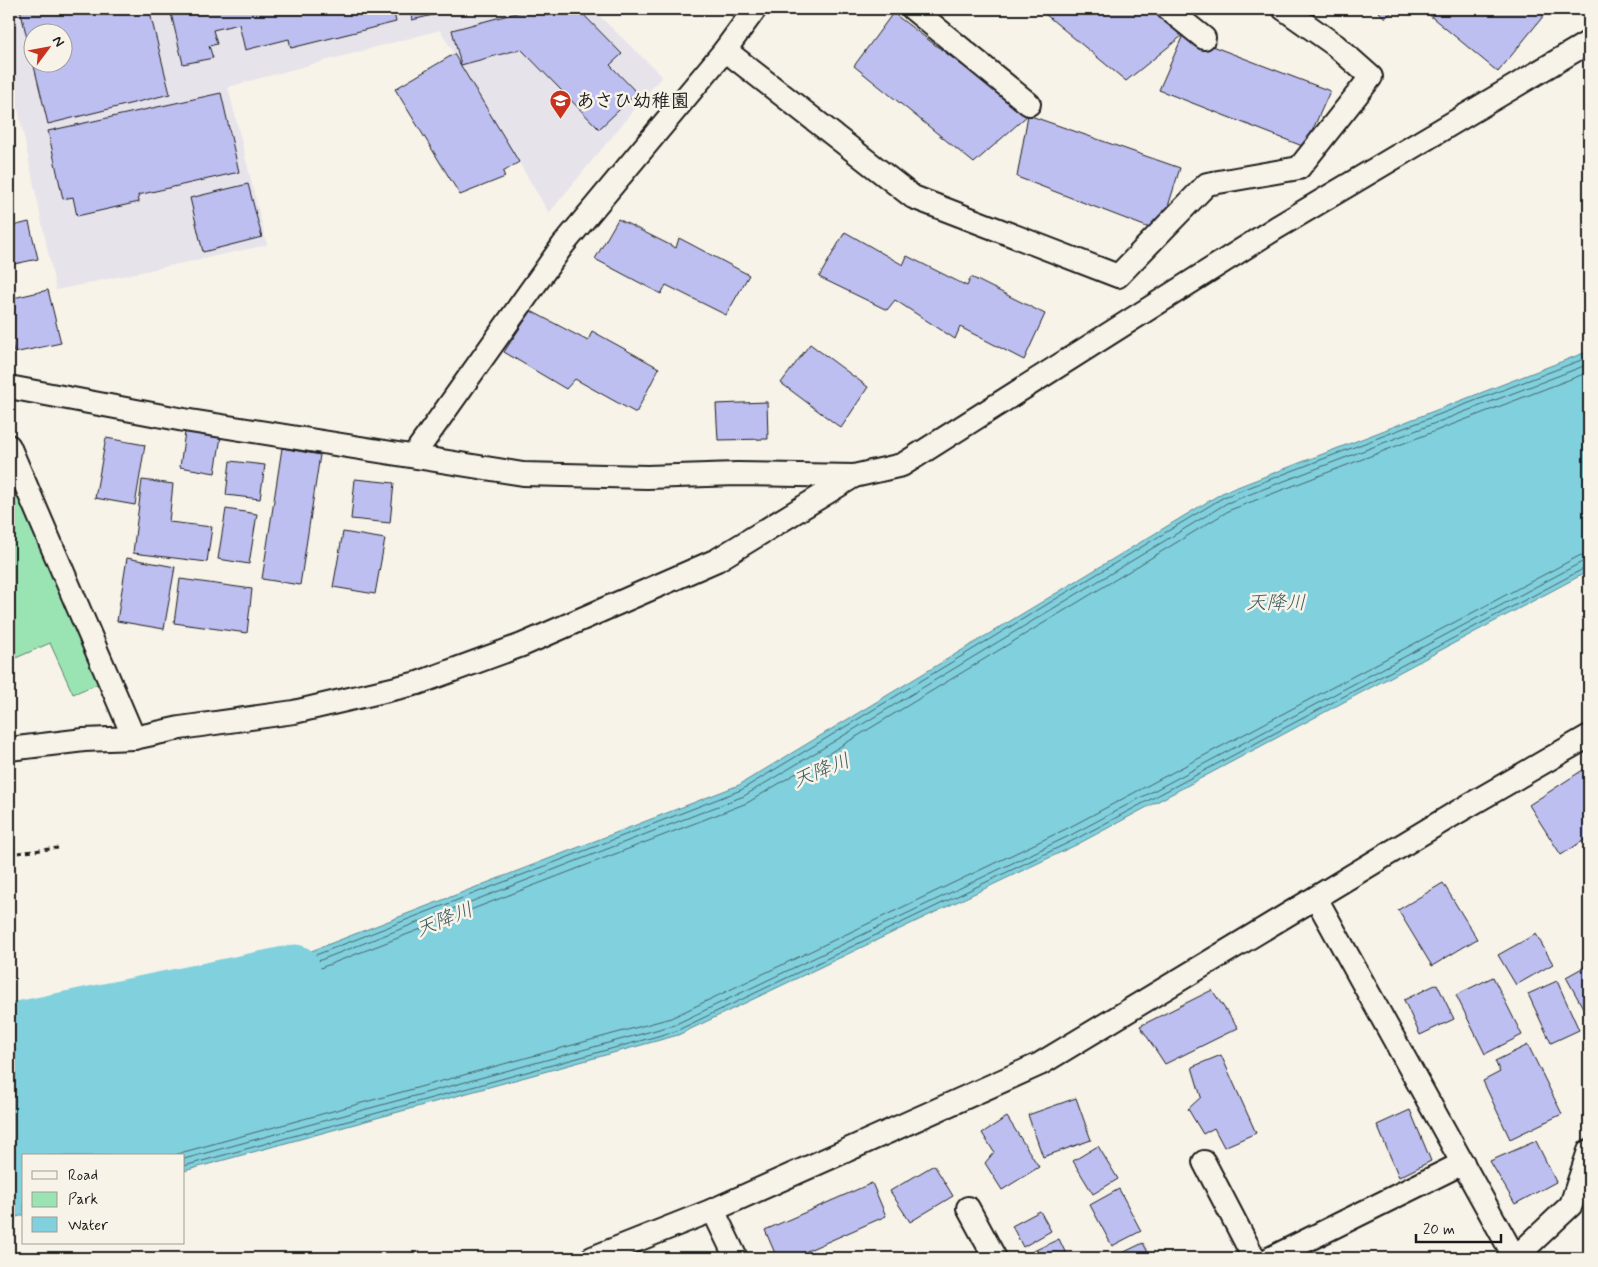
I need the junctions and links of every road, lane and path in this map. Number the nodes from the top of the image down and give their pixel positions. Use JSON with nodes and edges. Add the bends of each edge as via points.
{"nodes":[{"id":1,"x":755,"y":9,"type":"edge"},
{"id":2,"x":913,"y":9,"type":"edge"},
{"id":3,"x":1168,"y":9,"type":"edge"},
{"id":4,"x":1284,"y":9,"type":"edge"},
{"id":5,"x":1204,"y":38,"type":"dead end"},
{"id":6,"x":1589,"y":42,"type":"edge"},
{"id":7,"x":725,"y":50,"type":"junction"},
{"id":8,"x":1029,"y":104,"type":"dead end"},
{"id":9,"x":9,"y":387,"type":"edge"},
{"id":10,"x":9,"y":446,"type":"edge"},
{"id":11,"x":413,"y":456,"type":"junction"},
{"id":12,"x":854,"y":476,"type":"junction"},
{"id":13,"x":1589,"y":736,"type":"edge"},
{"id":14,"x":134,"y":738,"type":"junction"},
{"id":15,"x":9,"y":749,"type":"edge"},
{"id":16,"x":58,"y":848,"type":"dead end"},
{"id":17,"x":9,"y":854,"type":"edge"},
{"id":18,"x":1316,"y":898,"type":"junction"},
{"id":19,"x":1589,"y":1151,"type":"edge"},
{"id":20,"x":1204,"y":1162,"type":"dead end"},
{"id":21,"x":1463,"y":1163,"type":"junction"},
{"id":22,"x":968,"y":1208,"type":"dead end"},
{"id":23,"x":713,"y":1210,"type":"junction"},
{"id":24,"x":592,"y":1258,"type":"edge"},
{"id":25,"x":736,"y":1258,"type":"edge"},
{"id":26,"x":995,"y":1258,"type":"edge"},
{"id":27,"x":1254,"y":1258,"type":"edge"},
{"id":28,"x":1271,"y":1258,"type":"edge"},
{"id":29,"x":1515,"y":1258,"type":"edge"}],
"edges":[{"from":1,"to":7,"type":"street"},
{"from":2,"to":8,"type":"street"},
{"from":3,"to":5,"type":"street"},
{"from":4,"to":7,"type":"street","via":[[1335,45],[1371,77],[1299,168],[1207,184],[1118,276],[913,197]]},
{"from":6,"to":12,"type":"street","via":[[1276,228],[902,465]]},
{"from":7,"to":11,"type":"street","via":[[563,245]]},
{"from":9,"to":11,"type":"street","via":[[184,420]]},
{"from":10,"to":14,"type":"street"},
{"from":11,"to":12,"type":"street","via":[[524,474]]},
{"from":12,"to":14,"type":"street","via":[[717,560],[522,645],[418,682],[294,712]]},
{"from":13,"to":18,"type":"street"},
{"from":14,"to":15,"type":"street"},
{"from":16,"to":17,"type":"path"},
{"from":18,"to":21,"type":"street"},
{"from":18,"to":23,"type":"street","via":[[1040,1064]]},
{"from":19,"to":29,"type":"street","via":[[1571,1205]]},
{"from":20,"to":27,"type":"street"},
{"from":21,"to":28,"type":"street"},
{"from":21,"to":29,"type":"street"},
{"from":22,"to":26,"type":"street"},
{"from":23,"to":24,"type":"street"},
{"from":23,"to":25,"type":"street"}]}
